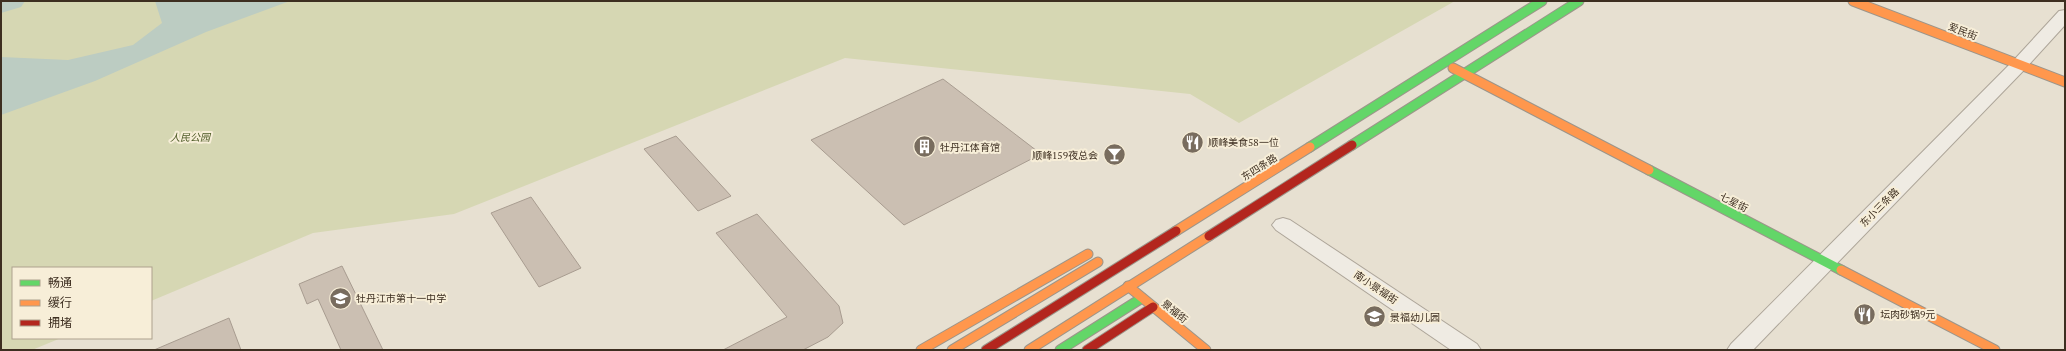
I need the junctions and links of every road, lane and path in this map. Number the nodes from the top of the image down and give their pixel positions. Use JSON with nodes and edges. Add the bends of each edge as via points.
{"nodes":[{"id":1,"x":1542,"y":1,"type":"edge"},
{"id":2,"x":1579,"y":1,"type":"edge"},
{"id":3,"x":1853,"y":1,"type":"edge"},
{"id":4,"x":2065,"y":15,"type":"edge"},
{"id":5,"x":1445,"y":63,"type":"junction"},
{"id":6,"x":2019,"y":65,"type":"junction"},
{"id":7,"x":1462,"y":74,"type":"junction"},
{"id":8,"x":2065,"y":82,"type":"edge"},
{"id":9,"x":1283,"y":225,"type":"dead end"},
{"id":10,"x":1088,"y":254,"type":"dead end"},
{"id":11,"x":1098,"y":262,"type":"dead end"},
{"id":12,"x":1825,"y":262,"type":"junction"},
{"id":13,"x":1111,"y":273,"type":"junction"},
{"id":14,"x":1130,"y":288,"type":"junction"},
{"id":15,"x":1142,"y":298,"type":"junction"},
{"id":16,"x":1153,"y":307,"type":"junction"},
{"id":17,"x":988,"y":348,"type":"edge"},
{"id":18,"x":921,"y":350,"type":"edge"},
{"id":19,"x":952,"y":350,"type":"edge"},
{"id":20,"x":1029,"y":350,"type":"edge"},
{"id":21,"x":1060,"y":350,"type":"edge"},
{"id":22,"x":1087,"y":350,"type":"edge"},
{"id":23,"x":1206,"y":350,"type":"edge"},
{"id":24,"x":1469,"y":350,"type":"edge"},
{"id":25,"x":1739,"y":350,"type":"edge"},
{"id":26,"x":1995,"y":350,"type":"edge"}],
"edges":[{"from":1,"to":5,"type":"main road","name":"东四条路"},
{"from":2,"to":7,"type":"main road"},
{"from":3,"to":6,"type":"main road","name":"爱民街"},
{"from":4,"to":6,"type":"street","name":"东小三条路"},
{"from":5,"to":7,"type":"main road","name":"七星街"},
{"from":5,"to":13,"type":"main road","name":"东四条路"},
{"from":6,"to":8,"type":"main road","name":"爱民街"},
{"from":6,"to":12,"type":"street","name":"东小三条路"},
{"from":7,"to":12,"type":"main road","name":"七星街"},
{"from":7,"to":14,"type":"main road"},
{"from":9,"to":24,"type":"street","name":"南小景福街"},
{"from":10,"to":18,"type":"main road"},
{"from":11,"to":19,"type":"main road"},
{"from":12,"to":25,"type":"street","name":"东小三条路"},
{"from":12,"to":26,"type":"main road","name":"七星街"},
{"from":13,"to":14,"type":"main road","name":"景福街"},
{"from":13,"to":17,"type":"main road","name":"东四条路"},
{"from":14,"to":15,"type":"main road","name":"景福街"},
{"from":14,"to":20,"type":"main road"},
{"from":15,"to":16,"type":"main road","name":"景福街"},
{"from":15,"to":21,"type":"main road"},
{"from":16,"to":22,"type":"main road"},
{"from":16,"to":23,"type":"main road","name":"景福街"}]}
